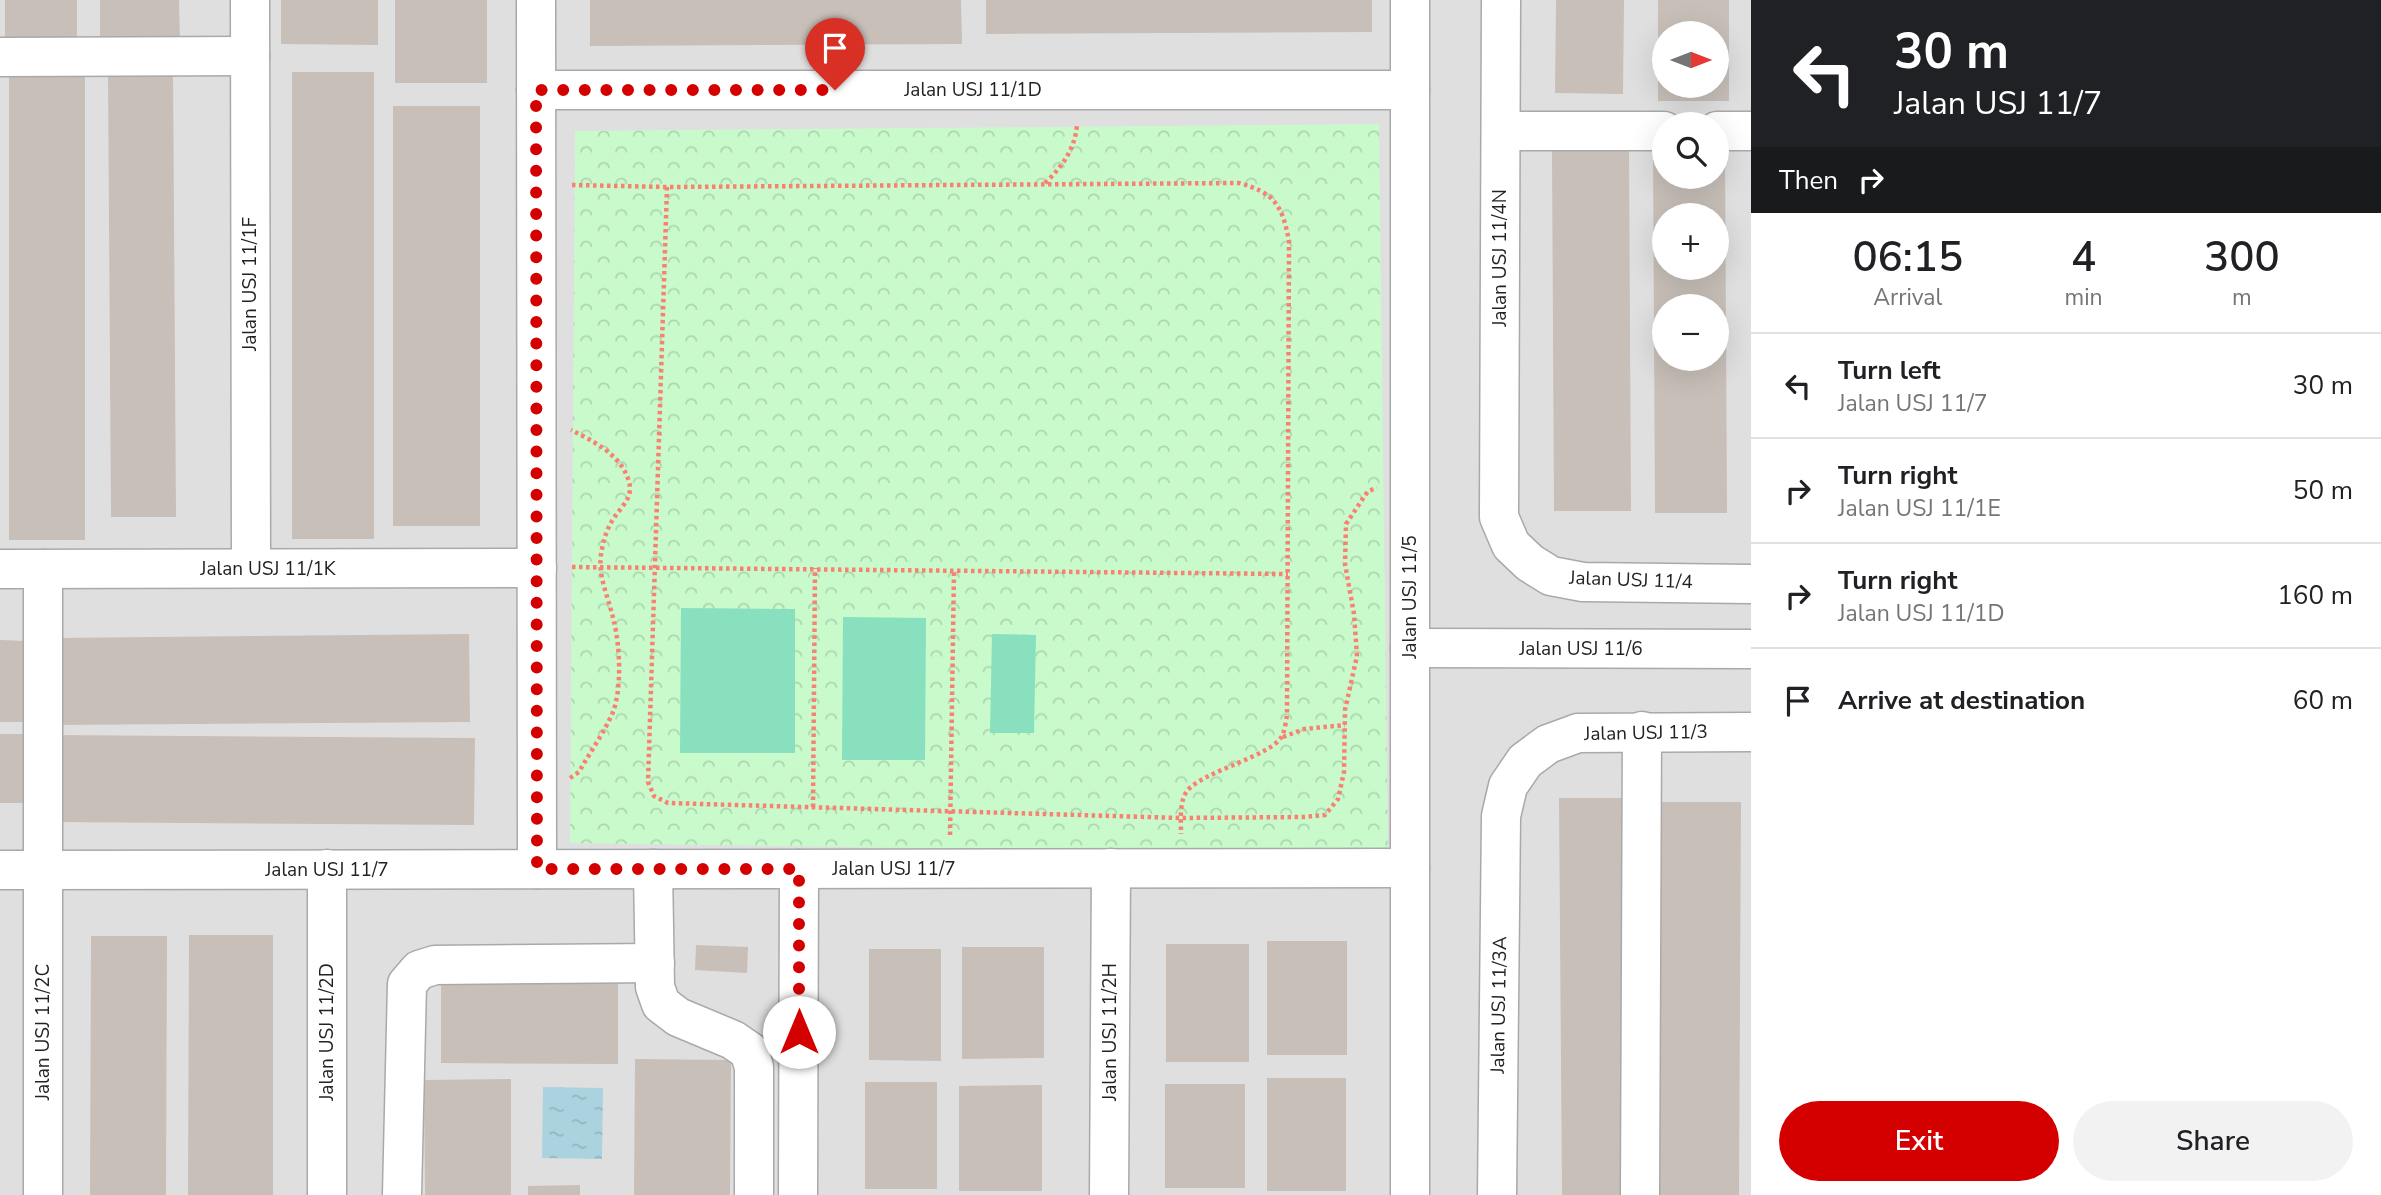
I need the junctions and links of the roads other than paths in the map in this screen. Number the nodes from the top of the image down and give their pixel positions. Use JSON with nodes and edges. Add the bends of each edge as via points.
{"nodes":[{"id":1,"x":250,"y":0,"type":"edge"},
{"id":2,"x":536,"y":0,"type":"edge"},
{"id":3,"x":1410,"y":0,"type":"edge"},
{"id":4,"x":1501,"y":0,"type":"edge"},
{"id":5,"x":250,"y":56,"type":"junction"},
{"id":6,"x":0,"y":57,"type":"edge"},
{"id":7,"x":536,"y":90,"type":"junction"},
{"id":8,"x":1410,"y":90,"type":"junction"},
{"id":9,"x":1501,"y":131,"type":"junction"},
{"id":10,"x":1652,"y":131,"type":"edge"},
{"id":11,"x":1729,"y":131,"type":"edge"},
{"id":12,"x":1751,"y":131,"type":"edge"},
{"id":13,"x":1499,"y":517,"type":"joint"},
{"id":14,"x":251,"y":568,"type":"junction"},
{"id":15,"x":537,"y":568,"type":"junction"},
{"id":16,"x":0,"y":569,"type":"edge"},
{"id":17,"x":43,"y":569,"type":"junction"},
{"id":18,"x":1751,"y":584,"type":"edge"},
{"id":19,"x":1410,"y":648,"type":"junction"},
{"id":20,"x":1751,"y":649,"type":"edge"},
{"id":21,"x":1642,"y":731,"type":"junction"},
{"id":22,"x":1751,"y":732,"type":"edge"},
{"id":23,"x":1501,"y":816,"type":"joint"},
{"id":24,"x":1111,"y":868,"type":"junction"},
{"id":25,"x":1410,"y":868,"type":"junction"},
{"id":26,"x":327,"y":869,"type":"junction"},
{"id":27,"x":537,"y":869,"type":"junction"},
{"id":28,"x":653,"y":869,"type":"junction"},
{"id":29,"x":799,"y":869,"type":"junction"},
{"id":30,"x":0,"y":870,"type":"edge"},
{"id":31,"x":44,"y":870,"type":"junction"},
{"id":32,"x":655,"y":963,"type":"junction"},
{"id":33,"x":43,"y":1195,"type":"edge"},
{"id":34,"x":327,"y":1195,"type":"edge"},
{"id":35,"x":402,"y":1195,"type":"edge"},
{"id":36,"x":754,"y":1195,"type":"edge"},
{"id":37,"x":798,"y":1195,"type":"edge"},
{"id":38,"x":1109,"y":1195,"type":"edge"},
{"id":39,"x":1410,"y":1195,"type":"edge"},
{"id":40,"x":1497,"y":1195,"type":"edge"},
{"id":41,"x":1640,"y":1195,"type":"edge"}],
"edges":[{"from":1,"to":5,"type":"street","name":"Jalan USJ 11/1F"},
{"from":2,"to":7,"type":"street"},
{"from":3,"to":8,"type":"street","name":"Jalan USJ 11/5"},
{"from":4,"to":9,"type":"street","name":"Jalan USJ 11/4N"},
{"from":5,"to":6,"type":"street"},
{"from":5,"to":14,"type":"street","name":"Jalan USJ 11/1F"},
{"from":7,"to":8,"type":"street","name":"Jalan USJ 11/1D"},
{"from":7,"to":15,"type":"street"},
{"from":8,"to":19,"type":"street","name":"Jalan USJ 11/5"},
{"from":9,"to":10,"type":"street"},
{"from":9,"to":13,"type":"street","name":"Jalan USJ 11/4N"},
{"from":11,"to":12,"type":"street"},
{"from":13,"to":18,"type":"street","name":"Jalan USJ 11/4","via":[[1511,545],[1552,576],[1583,582]]},
{"from":14,"to":15,"type":"street","name":"Jalan USJ 11/1K"},
{"from":14,"to":17,"type":"street","name":"Jalan USJ 11/1K"},
{"from":15,"to":27,"type":"street"},
{"from":16,"to":17,"type":"street","name":"Jalan USJ 11/1K"},
{"from":17,"to":31,"type":"street","name":"Jalan USJ 11/2C"},
{"from":19,"to":20,"type":"street","name":"Jalan USJ 11/6"},
{"from":19,"to":25,"type":"street","name":"Jalan USJ 11/5"},
{"from":21,"to":22,"type":"street","name":"Jalan USJ 11/3"},
{"from":21,"to":23,"type":"street","name":"Jalan USJ 11/3","via":[[1578,733],[1548,744],[1525,761],[1508,786]]},
{"from":21,"to":41,"type":"street"},
{"from":23,"to":40,"type":"street","name":"Jalan USJ 11/3A"},
{"from":24,"to":25,"type":"street","name":"Jalan USJ 11/7"},
{"from":24,"to":29,"type":"street","name":"Jalan USJ 11/7"},
{"from":24,"to":38,"type":"street","name":"Jalan USJ 11/2H"},
{"from":25,"to":39,"type":"street","name":"Jalan USJ 11/5"},
{"from":26,"to":27,"type":"street","name":"Jalan USJ 11/7"},
{"from":26,"to":31,"type":"street","name":"Jalan USJ 11/7"},
{"from":26,"to":34,"type":"street","name":"Jalan USJ 11/2D"},
{"from":27,"to":28,"type":"street","name":"Jalan USJ 11/7"},
{"from":28,"to":29,"type":"street","name":"Jalan USJ 11/7"},
{"from":28,"to":32,"type":"street"},
{"from":29,"to":37,"type":"street"},
{"from":30,"to":31,"type":"street","name":"Jalan USJ 11/7"},
{"from":31,"to":33,"type":"street","name":"Jalan USJ 11/2C"},
{"from":32,"to":35,"type":"street","via":[[436,965],[419,970],[407,984]]},
{"from":32,"to":36,"type":"street","via":[[661,1004],[749,1051],[754,1067]]}]}
